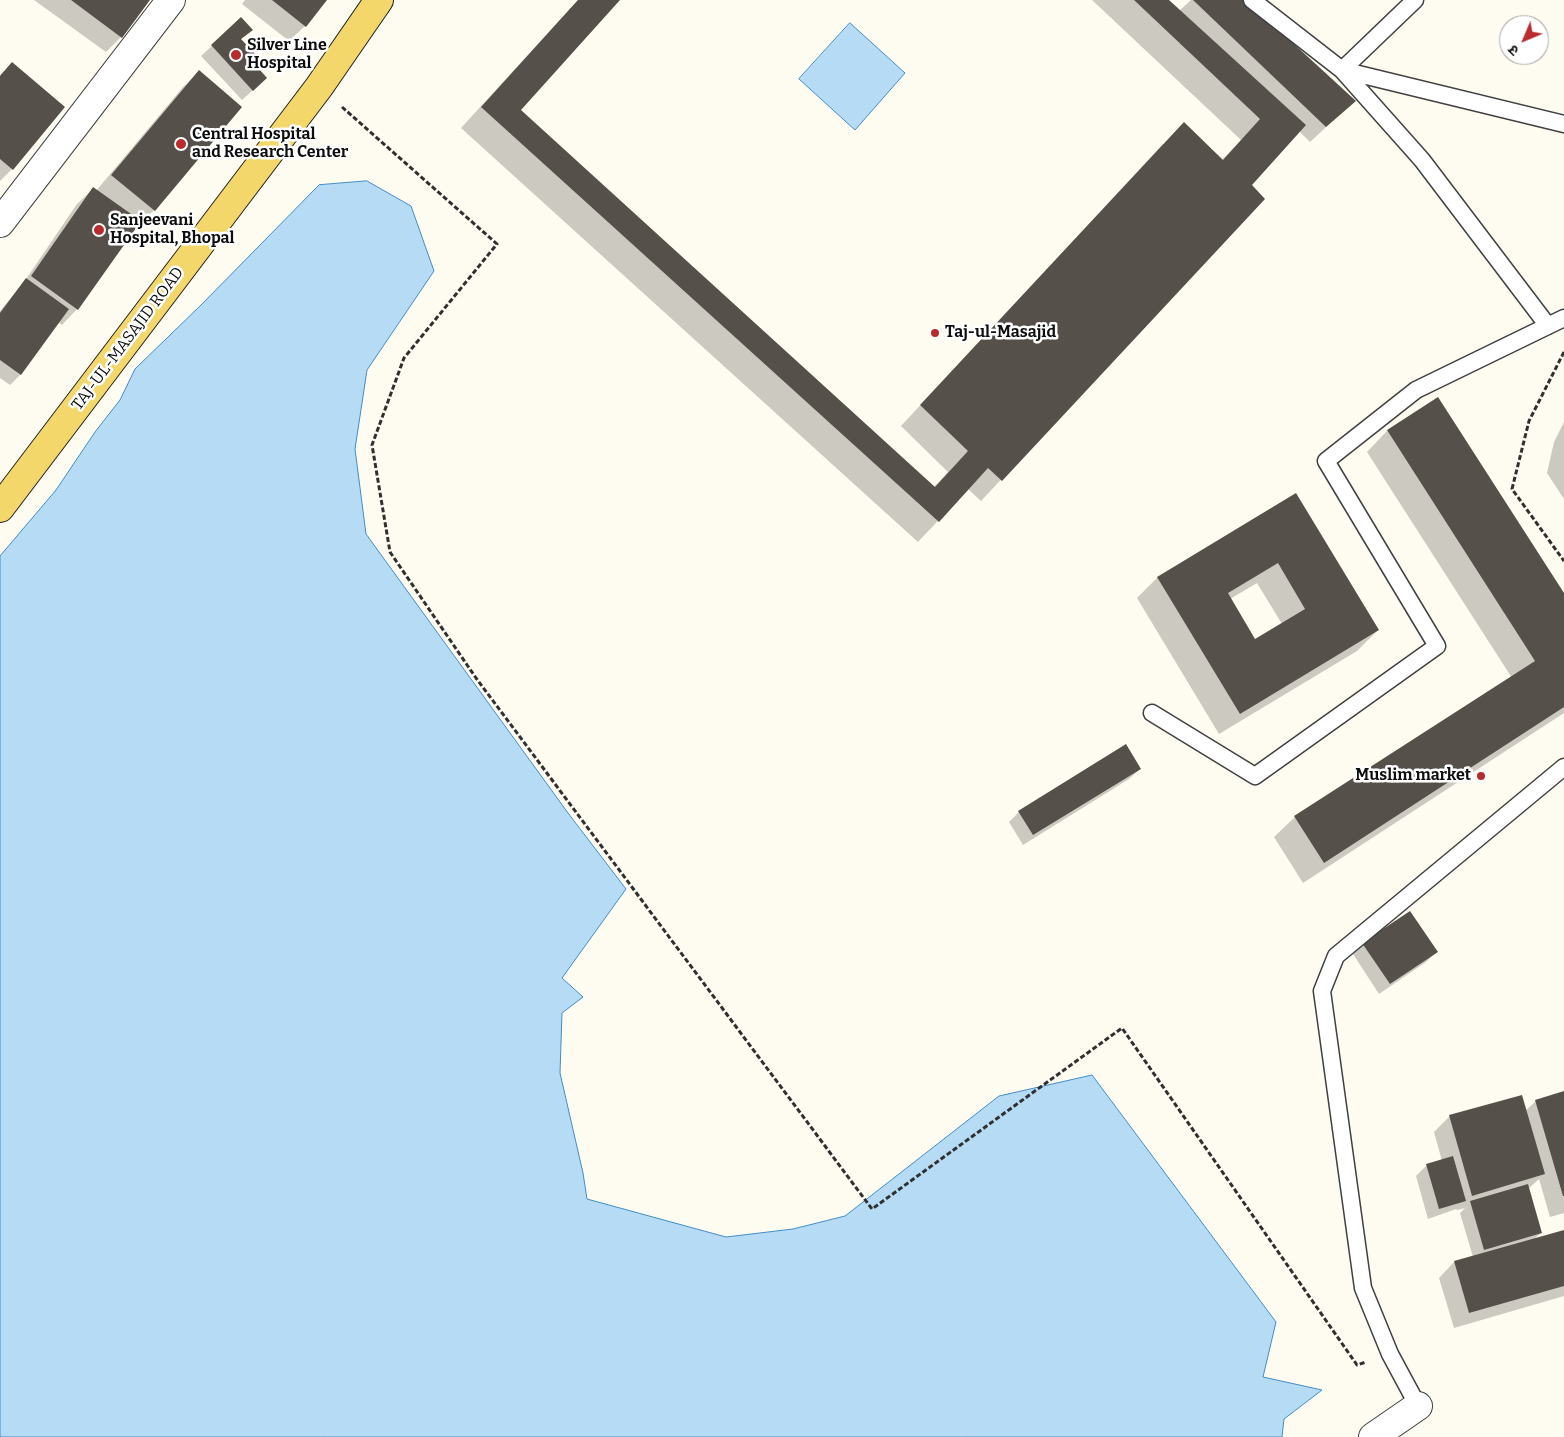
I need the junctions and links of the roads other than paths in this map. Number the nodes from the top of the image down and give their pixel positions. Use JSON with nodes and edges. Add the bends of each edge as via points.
{"nodes":[{"id":1,"x":171,"y":0,"type":"edge"},
{"id":2,"x":379,"y":0,"type":"edge"},
{"id":3,"x":1252,"y":0,"type":"edge"},
{"id":4,"x":1415,"y":0,"type":"edge"},
{"id":5,"x":1342,"y":70,"type":"junction"},
{"id":6,"x":1564,"y":124,"type":"edge"},
{"id":7,"x":0,"y":223,"type":"edge"},
{"id":8,"x":1564,"y":318,"type":"edge"},
{"id":9,"x":1548,"y":326,"type":"junction"},
{"id":10,"x":0,"y":508,"type":"edge"},
{"id":11,"x":1152,"y":713,"type":"dead end"},
{"id":12,"x":1564,"y":767,"type":"edge"},
{"id":13,"x":1418,"y":1406,"type":"joint"},
{"id":14,"x":1373,"y":1437,"type":"edge"}],
"edges":[{"from":1,"to":7,"type":"street"},
{"from":2,"to":10,"type":"main road","name":"TAJ-UL-MASAJID ROAD","via":[[319,87]]},
{"from":3,"to":5,"type":"lane"},
{"from":4,"to":5,"type":"lane"},
{"from":5,"to":6,"type":"lane"},
{"from":5,"to":9,"type":"lane","via":[[1422,160]]},
{"from":8,"to":9,"type":"lane"},
{"from":9,"to":11,"type":"lane","via":[[1416,390],[1326,461],[1437,646],[1255,776]]},
{"from":12,"to":13,"type":"lane","via":[[1336,956],[1322,992],[1364,1288],[1390,1354]]},
{"from":13,"to":14,"type":"street"}]}
